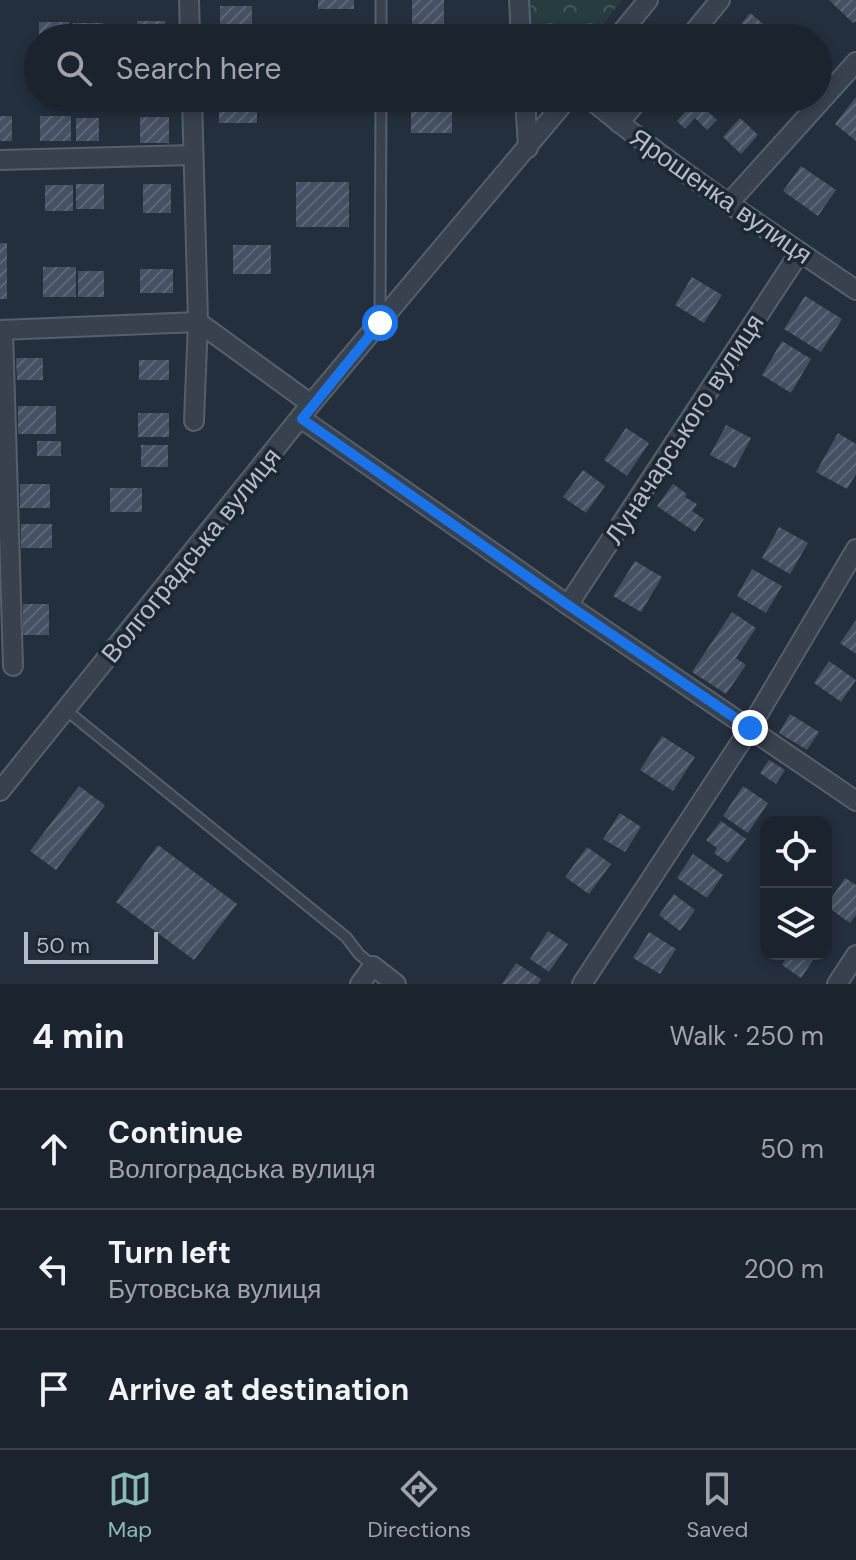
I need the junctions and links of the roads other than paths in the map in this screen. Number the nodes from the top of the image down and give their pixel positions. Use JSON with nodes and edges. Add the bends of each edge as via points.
{"nodes":[{"id":1,"x":189,"y":0,"type":"edge"},
{"id":2,"x":381,"y":0,"type":"edge"},
{"id":3,"x":519,"y":0,"type":"edge"},
{"id":4,"x":648,"y":0,"type":"edge"},
{"id":5,"x":720,"y":0,"type":"edge"},
{"id":6,"x":190,"y":24,"type":"edge"},
{"id":7,"x":381,"y":24,"type":"edge"},
{"id":8,"x":520,"y":24,"type":"edge"},
{"id":9,"x":628,"y":24,"type":"edge"},
{"id":10,"x":700,"y":24,"type":"edge"},
{"id":11,"x":855,"y":64,"type":"edge"},
{"id":12,"x":832,"y":89,"type":"edge"},
{"id":13,"x":192,"y":112,"type":"edge"},
{"id":14,"x":381,"y":112,"type":"edge"},
{"id":15,"x":526,"y":112,"type":"edge"},
{"id":16,"x":557,"y":112,"type":"edge"},
{"id":17,"x":606,"y":112,"type":"edge"},
{"id":18,"x":628,"y":112,"type":"edge"},
{"id":19,"x":811,"y":112,"type":"edge"},
{"id":20,"x":619,"y":123,"type":"junction"},
{"id":21,"x":528,"y":148,"type":"junction"},
{"id":22,"x":193,"y":155,"type":"junction"},
{"id":23,"x":0,"y":160,"type":"edge"},
{"id":24,"x":729,"y":203,"type":"junction"},
{"id":25,"x":800,"y":252,"type":"junction"},
{"id":26,"x":856,"y":290,"type":"edge"},
{"id":27,"x":198,"y":322,"type":"junction"},
{"id":28,"x":380,"y":323,"type":"junction"},
{"id":29,"x":1,"y":330,"type":"edge"},
{"id":30,"x":306,"y":412,"type":"junction"},
{"id":31,"x":194,"y":421,"type":"dead end"},
{"id":32,"x":856,"y":549,"type":"edge"},
{"id":33,"x":568,"y":605,"type":"junction"},
{"id":34,"x":13,"y":666,"type":"dead end"},
{"id":35,"x":66,"y":710,"type":"junction"},
{"id":36,"x":750,"y":728,"type":"junction"},
{"id":37,"x":0,"y":791,"type":"edge"},
{"id":38,"x":856,"y":801,"type":"edge"},
{"id":39,"x":856,"y":955,"type":"edge"},
{"id":40,"x":373,"y":966,"type":"junction"},
{"id":41,"x":360,"y":984,"type":"edge"},
{"id":42,"x":396,"y":984,"type":"edge"},
{"id":43,"x":582,"y":984,"type":"edge"},
{"id":44,"x":837,"y":984,"type":"edge"}],
"edges":[{"from":1,"to":6,"type":"street"},
{"from":2,"to":7,"type":"lane"},
{"from":3,"to":8,"type":"street"},
{"from":4,"to":9,"type":"street"},
{"from":5,"to":10,"type":"street"},
{"from":11,"to":12,"type":"street"},
{"from":13,"to":22,"type":"street"},
{"from":14,"to":28,"type":"lane"},
{"from":15,"to":21,"type":"street"},
{"from":16,"to":21,"type":"street","name":"Волгоградська вулиця"},
{"from":17,"to":20,"type":"street","name":"Ярошенка вулиця"},
{"from":18,"to":20,"type":"street"},
{"from":19,"to":24,"type":"street"},
{"from":20,"to":24,"type":"street","name":"Ярошенка вулиця"},
{"from":21,"to":28,"type":"street","name":"Волгоградська вулиця"},
{"from":22,"to":23,"type":"street"},
{"from":22,"to":27,"type":"street"},
{"from":24,"to":25,"type":"street","name":"Ярошенка вулиця"},
{"from":25,"to":26,"type":"street","name":"Ярошенка вулиця"},
{"from":25,"to":33,"type":"street","name":"Луначарського вулиця"},
{"from":27,"to":29,"type":"street"},
{"from":27,"to":30,"type":"street"},
{"from":27,"to":31,"type":"street"},
{"from":28,"to":30,"type":"street","name":"Волгоградська вулиця"},
{"from":29,"to":34,"type":"street"},
{"from":30,"to":33,"type":"street"},
{"from":30,"to":35,"type":"street","name":"Волгоградська вулиця"},
{"from":32,"to":36,"type":"street"},
{"from":33,"to":36,"type":"street"},
{"from":35,"to":37,"type":"street","name":"Волгоградська вулиця"},
{"from":35,"to":40,"type":"lane","via":[[346,937]]},
{"from":36,"to":38,"type":"street"},
{"from":36,"to":43,"type":"street"},
{"from":39,"to":44,"type":"street"},
{"from":40,"to":41,"type":"street"},
{"from":40,"to":42,"type":"street"}]}
